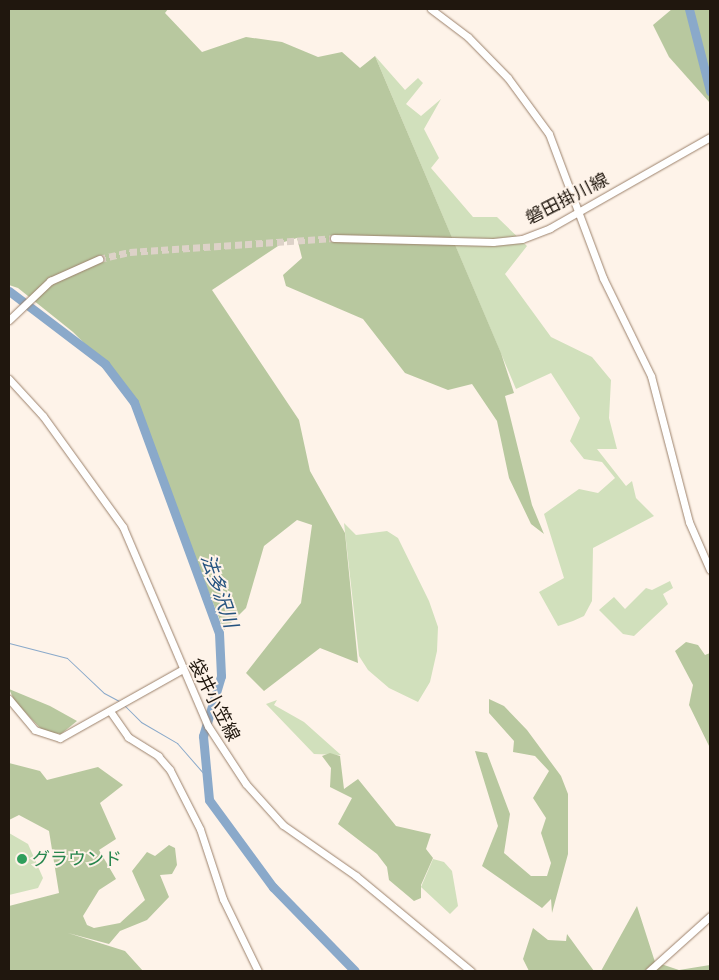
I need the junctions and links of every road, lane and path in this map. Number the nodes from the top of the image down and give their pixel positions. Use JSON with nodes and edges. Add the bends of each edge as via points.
{"nodes":[{"id":1,"x":431,"y":9,"type":"edge"},
{"id":2,"x":710,"y":137,"type":"edge"},
{"id":3,"x":581,"y":211,"type":"junction"},
{"id":4,"x":334,"y":238,"type":"tunnel mouth"},
{"id":5,"x":99,"y":259,"type":"tunnel mouth"},
{"id":6,"x":9,"y":320,"type":"edge"},
{"id":7,"x":9,"y":379,"type":"edge"},
{"id":8,"x":710,"y":570,"type":"edge"},
{"id":9,"x":181,"y":670,"type":"junction"},
{"id":10,"x":9,"y":699,"type":"edge"},
{"id":11,"x":110,"y":712,"type":"junction"},
{"id":12,"x":710,"y":916,"type":"edge"},
{"id":13,"x":258,"y":971,"type":"edge"},
{"id":14,"x":471,"y":971,"type":"edge"},
{"id":15,"x":649,"y":971,"type":"edge"}],
"edges":[{"from":1,"to":3,"type":"main road","via":[[468,37],[536,110]]},
{"from":2,"to":3,"type":"main road","name":"磐田掛川線"},
{"from":3,"to":4,"type":"main road","name":"磐田掛川線","via":[[522,239],[493,242]]},
{"from":3,"to":8,"type":"main road","via":[[603,278],[651,376],[689,522]]},
{"from":5,"to":6,"type":"main road","via":[[50,281]]},
{"from":7,"to":9,"type":"main road","name":"袋井小笠線","via":[[43,416],[123,527]]},
{"from":9,"to":11,"type":"main road"},
{"from":9,"to":14,"type":"main road","name":"袋井小笠線","via":[[208,726],[246,784],[283,825],[356,876]]},
{"from":10,"to":11,"type":"main road","via":[[35,730],[53,738],[67,736]]},
{"from":11,"to":13,"type":"main road","via":[[128,738],[158,756],[170,770],[200,829],[223,899]]},
{"from":12,"to":15,"type":"main road"}]}
